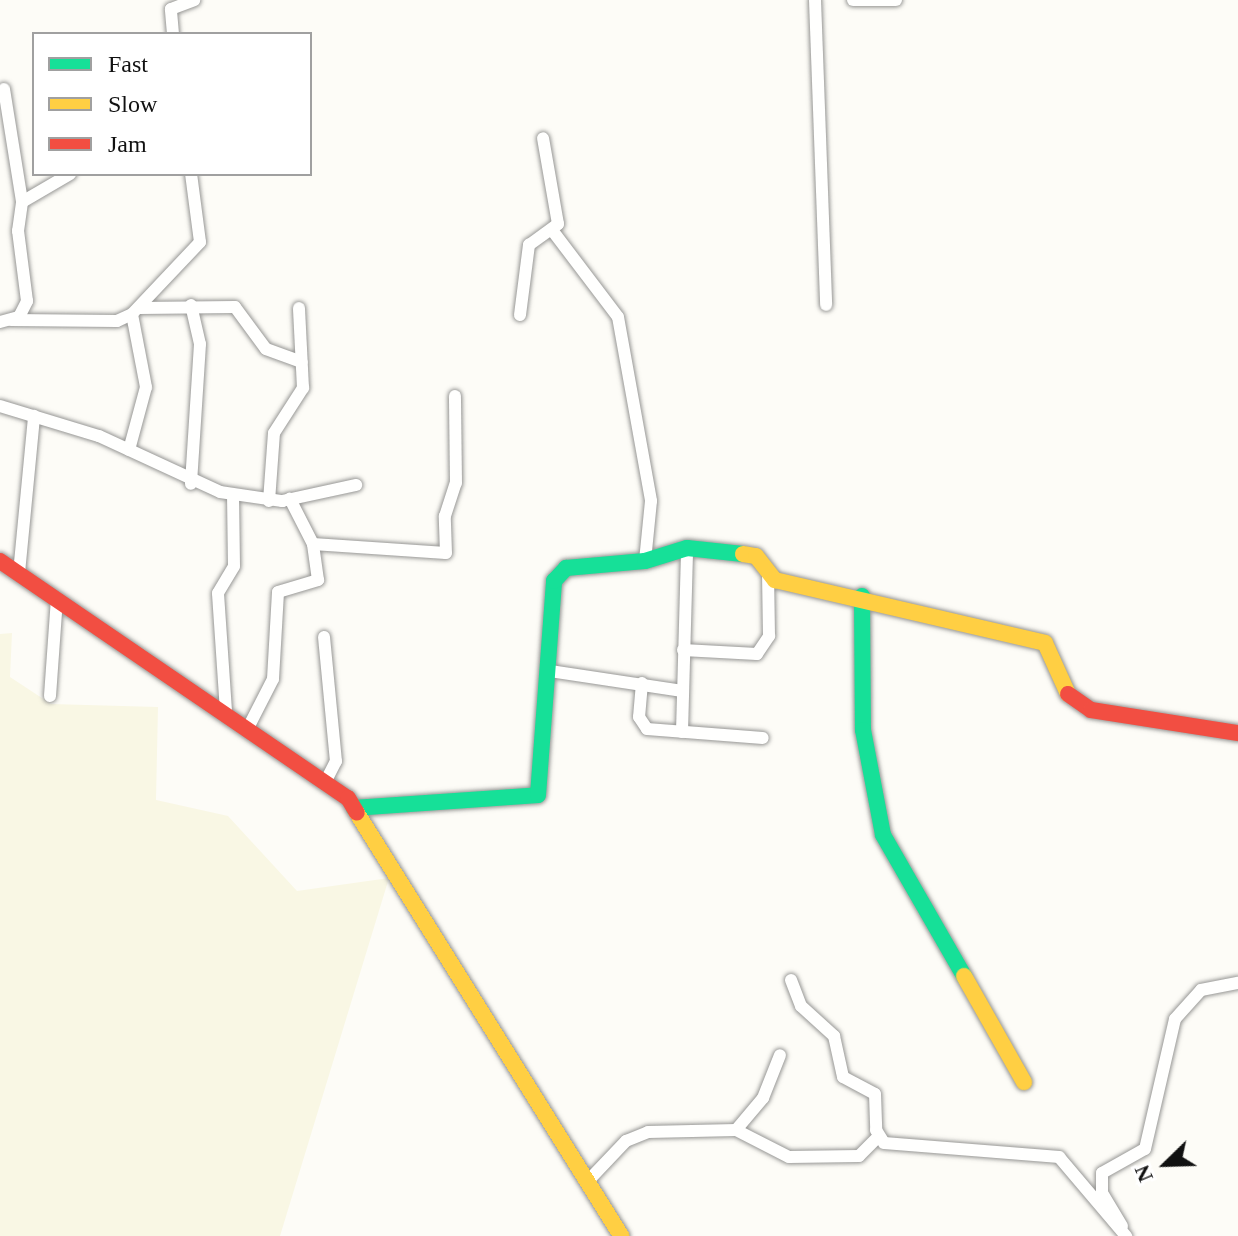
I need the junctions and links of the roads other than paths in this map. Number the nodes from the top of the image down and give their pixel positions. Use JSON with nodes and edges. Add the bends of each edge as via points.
{"nodes":[{"id":1,"x":194,"y":0,"type":"edge"},
{"id":2,"x":815,"y":0,"type":"edge"},
{"id":3,"x":853,"y":0,"type":"edge"},
{"id":4,"x":896,"y":0,"type":"edge"},
{"id":5,"x":173,"y":32,"type":"edge"},
{"id":6,"x":4,"y":89,"type":"dead end"},
{"id":7,"x":543,"y":138,"type":"dead end"},
{"id":8,"x":67,"y":176,"type":"edge"},
{"id":9,"x":191,"y":176,"type":"edge"},
{"id":10,"x":22,"y":202,"type":"junction"},
{"id":11,"x":552,"y":230,"type":"junction"},
{"id":12,"x":191,"y":305,"type":"junction"},
{"id":13,"x":826,"y":305,"type":"dead end"},
{"id":14,"x":299,"y":308,"type":"dead end"},
{"id":15,"x":135,"y":311,"type":"junction"},
{"id":16,"x":520,"y":315,"type":"dead end"},
{"id":17,"x":5,"y":321,"type":"edge"},
{"id":18,"x":302,"y":362,"type":"junction"},
{"id":19,"x":455,"y":396,"type":"dead end"},
{"id":20,"x":0,"y":406,"type":"edge"},
{"id":21,"x":34,"y":416,"type":"junction"},
{"id":22,"x":129,"y":450,"type":"junction"},
{"id":23,"x":191,"y":484,"type":"junction"},
{"id":24,"x":356,"y":485,"type":"dead end"},
{"id":25,"x":233,"y":495,"type":"junction"},
{"id":26,"x":290,"y":499,"type":"junction"},
{"id":27,"x":269,"y":501,"type":"junction"},
{"id":28,"x":313,"y":544,"type":"junction"},
{"id":29,"x":687,"y":548,"type":"junction"},
{"id":30,"x":0,"y":561,"type":"edge"},
{"id":31,"x":645,"y":561,"type":"junction"},
{"id":32,"x":19,"y":573,"type":"junction"},
{"id":33,"x":768,"y":575,"type":"junction"},
{"id":34,"x":862,"y":596,"type":"junction"},
{"id":35,"x":57,"y":598,"type":"junction"},
{"id":36,"x":324,"y":637,"type":"dead end"},
{"id":37,"x":683,"y":650,"type":"junction"},
{"id":38,"x":550,"y":671,"type":"junction"},
{"id":39,"x":642,"y":683,"type":"junction"},
{"id":40,"x":682,"y":691,"type":"junction"},
{"id":41,"x":50,"y":696,"type":"dead end"},
{"id":42,"x":226,"y":711,"type":"junction"},
{"id":43,"x":249,"y":726,"type":"junction"},
{"id":44,"x":682,"y":732,"type":"junction"},
{"id":45,"x":1238,"y":733,"type":"edge"},
{"id":46,"x":763,"y":738,"type":"dead end"},
{"id":47,"x":327,"y":779,"type":"junction"},
{"id":48,"x":354,"y":808,"type":"junction"},
{"id":49,"x":791,"y":980,"type":"dead end"},
{"id":50,"x":1238,"y":983,"type":"edge"},
{"id":51,"x":780,"y":1055,"type":"dead end"},
{"id":52,"x":1024,"y":1082,"type":"dead end"},
{"id":53,"x":736,"y":1130,"type":"junction"},
{"id":54,"x":877,"y":1138,"type":"junction"},
{"id":55,"x":587,"y":1182,"type":"junction"},
{"id":56,"x":621,"y":1236,"type":"edge"},
{"id":57,"x":1126,"y":1236,"type":"edge"}],
"edges":[{"from":1,"to":5,"type":"street","via":[[171,9]]},
{"from":2,"to":13,"type":"street"},
{"from":3,"to":4,"type":"street"},
{"from":6,"to":10,"type":"street"},
{"from":7,"to":11,"type":"street","via":[[559,215]]},
{"from":8,"to":10,"type":"street"},
{"from":9,"to":15,"type":"street","via":[[200,242]]},
{"from":10,"to":17,"type":"street","via":[[18,231],[27,301]]},
{"from":11,"to":16,"type":"street","via":[[529,245]]},
{"from":11,"to":31,"type":"street","via":[[618,317],[651,501]]},
{"from":12,"to":15,"type":"street"},
{"from":12,"to":18,"type":"street","via":[[235,307],[266,349]]},
{"from":12,"to":23,"type":"street","via":[[200,344]]},
{"from":14,"to":18,"type":"street"},
{"from":15,"to":17,"type":"street","via":[[117,321]]},
{"from":15,"to":22,"type":"street","via":[[146,387]]},
{"from":18,"to":27,"type":"street","via":[[303,388],[278,420],[270,448]]},
{"from":19,"to":28,"type":"street","via":[[456,483],[445,516],[446,553]]},
{"from":20,"to":21,"type":"street"},
{"from":21,"to":22,"type":"street"},
{"from":21,"to":32,"type":"street"},
{"from":22,"to":23,"type":"street"},
{"from":23,"to":25,"type":"street"},
{"from":24,"to":26,"type":"street"},
{"from":25,"to":27,"type":"street"},
{"from":25,"to":42,"type":"street","via":[[234,566],[218,593]]},
{"from":26,"to":27,"type":"street"},
{"from":26,"to":28,"type":"street"},
{"from":28,"to":43,"type":"street","via":[[318,580],[276,597],[273,679]]},
{"from":29,"to":31,"type":"street"},
{"from":29,"to":33,"type":"street","via":[[756,556]]},
{"from":29,"to":37,"type":"street"},
{"from":30,"to":32,"type":"street"},
{"from":31,"to":38,"type":"street","via":[[559,573]]},
{"from":32,"to":35,"type":"street"},
{"from":33,"to":34,"type":"street"},
{"from":33,"to":37,"type":"street","via":[[769,636],[757,654]]},
{"from":34,"to":45,"type":"street","via":[[1045,643],[1060,688],[1091,710]]},
{"from":34,"to":52,"type":"street","via":[[863,730],[883,835]]},
{"from":35,"to":41,"type":"street"},
{"from":35,"to":42,"type":"street"},
{"from":36,"to":47,"type":"street","via":[[336,761]]},
{"from":37,"to":40,"type":"street"},
{"from":38,"to":39,"type":"street"},
{"from":38,"to":48,"type":"street","via":[[538,795]]},
{"from":39,"to":40,"type":"street"},
{"from":39,"to":44,"type":"street","via":[[642,725]]},
{"from":40,"to":44,"type":"street"},
{"from":42,"to":43,"type":"street"},
{"from":43,"to":47,"type":"street"},
{"from":44,"to":46,"type":"street"},
{"from":47,"to":48,"type":"street"},
{"from":48,"to":55,"type":"street"},
{"from":49,"to":54,"type":"street","via":[[801,1006],[834,1036],[843,1077],[875,1094]]},
{"from":50,"to":57,"type":"street","via":[[1213,985],[1182,1006],[1145,1149],[1102,1173],[1102,1193]]},
{"from":51,"to":53,"type":"street","via":[[763,1098]]},
{"from":53,"to":54,"type":"street","via":[[789,1157],[859,1156]]},
{"from":53,"to":55,"type":"street","via":[[639,1135]]},
{"from":54,"to":57,"type":"street","via":[[902,1146],[1059,1157]]},
{"from":55,"to":56,"type":"street"}]}
